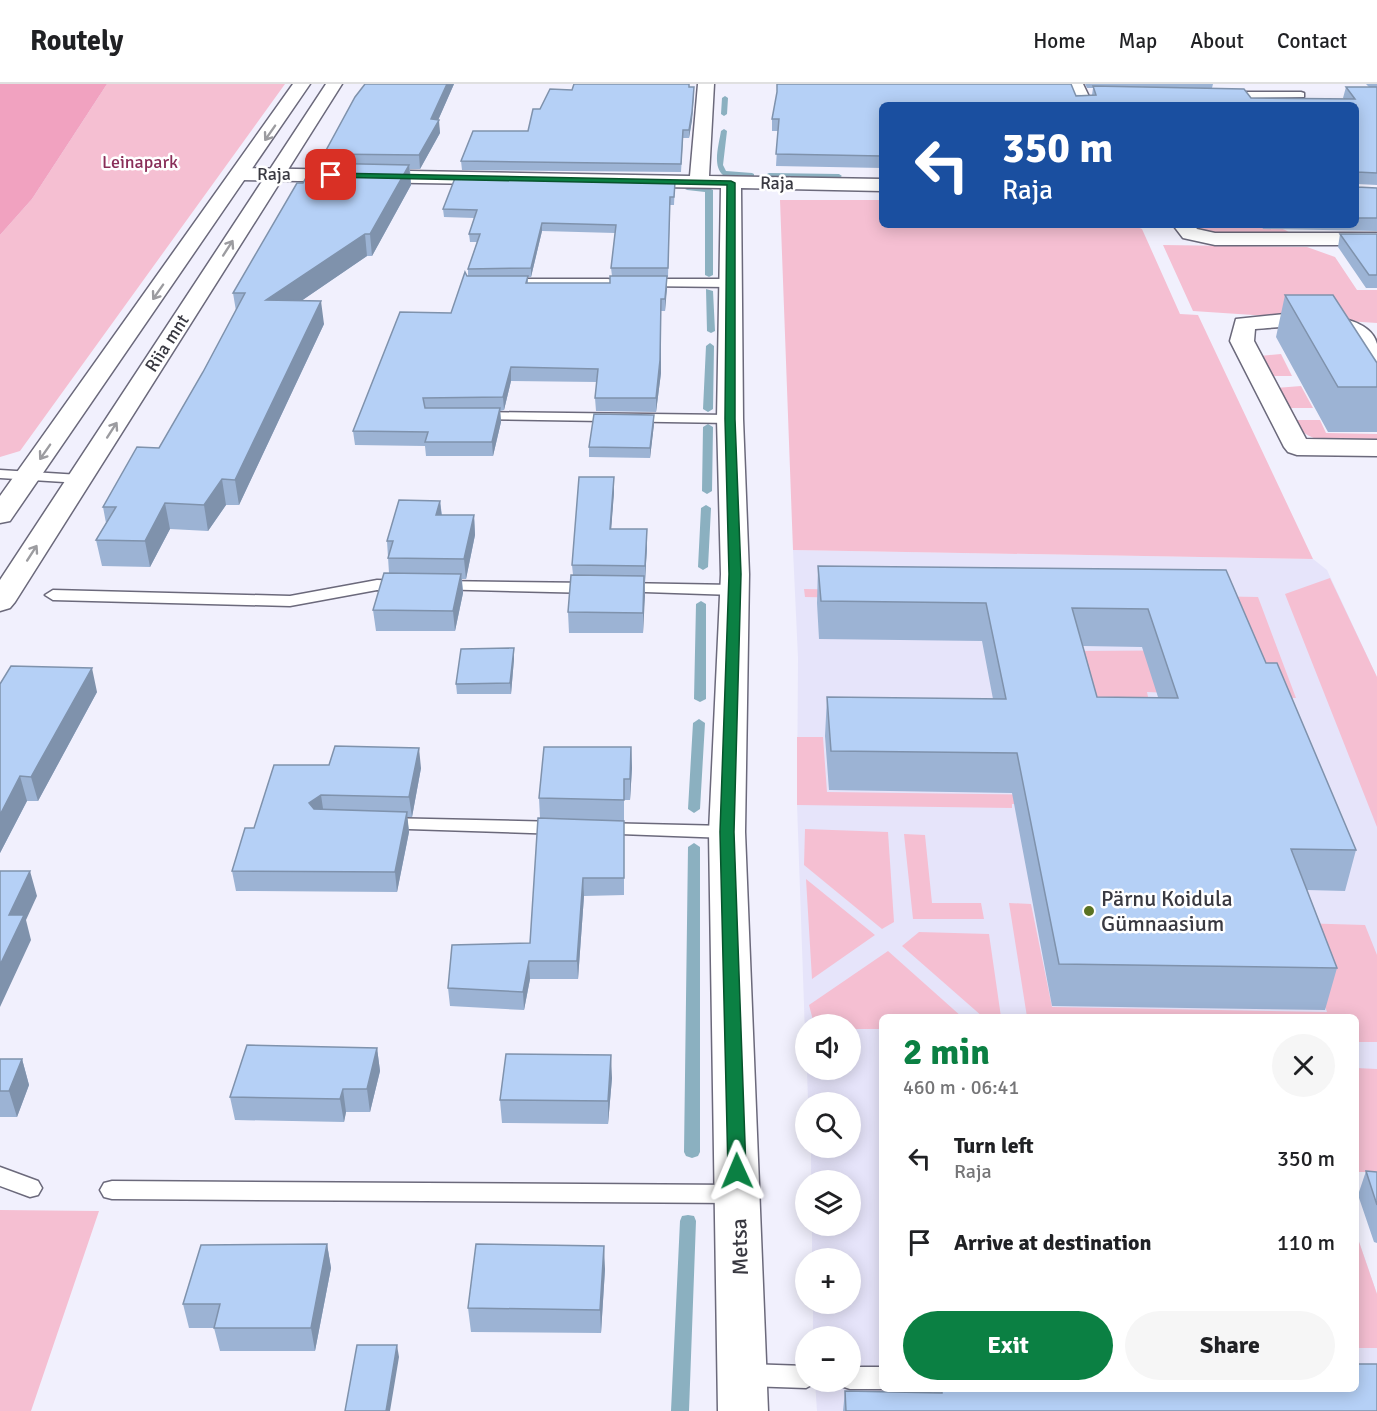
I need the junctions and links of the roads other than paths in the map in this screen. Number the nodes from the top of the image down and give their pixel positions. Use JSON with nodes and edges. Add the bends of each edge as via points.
{"nodes":[{"id":1,"x":302,"y":84,"type":"edge"},
{"id":2,"x":334,"y":84,"type":"edge"},
{"id":3,"x":706,"y":84,"type":"edge"},
{"id":4,"x":1244,"y":84,"type":"edge"},
{"id":5,"x":1213,"y":95,"type":"edge"},
{"id":6,"x":1225,"y":95,"type":"junction"},
{"id":7,"x":1301,"y":95,"type":"dead end"},
{"id":8,"x":241,"y":174,"type":"junction"},
{"id":9,"x":276,"y":174,"type":"junction"},
{"id":10,"x":699,"y":182,"type":"junction"},
{"id":11,"x":731,"y":183,"type":"junction"},
{"id":12,"x":879,"y":185,"type":"edge"},
{"id":13,"x":1185,"y":228,"type":"edge"},
{"id":14,"x":1377,"y":239,"type":"edge"},
{"id":15,"x":495,"y":283,"type":"edge"},
{"id":16,"x":730,"y":283,"type":"junction"},
{"id":17,"x":1338,"y":325,"type":"junction"},
{"id":18,"x":1377,"y":330,"type":"edge"},
{"id":19,"x":1377,"y":365,"type":"edge"},
{"id":20,"x":467,"y":416,"type":"edge"},
{"id":21,"x":730,"y":419,"type":"junction"},
{"id":22,"x":1377,"y":448,"type":"edge"},
{"id":23,"x":0,"y":474,"type":"edge"},
{"id":24,"x":28,"y":476,"type":"junction"},
{"id":25,"x":80,"y":479,"type":"junction"},
{"id":26,"x":0,"y":515,"type":"edge"},
{"id":27,"x":734,"y":590,"type":"junction"},
{"id":28,"x":53,"y":595,"type":"dead end"},
{"id":29,"x":0,"y":602,"type":"edge"},
{"id":30,"x":360,"y":824,"type":"edge"},
{"id":31,"x":727,"y":832,"type":"junction"},
{"id":32,"x":0,"y":1176,"type":"edge"},
{"id":33,"x":30,"y":1188,"type":"dead end"},
{"id":34,"x":112,"y":1190,"type":"dead end"},
{"id":35,"x":738,"y":1194,"type":"junction"},
{"id":36,"x":861,"y":1378,"type":"edge"},
{"id":37,"x":879,"y":1378,"type":"edge"},
{"id":38,"x":795,"y":1380,"type":"edge"},
{"id":39,"x":743,"y":1393,"type":"edge"}],
"edges":[{"from":1,"to":8,"type":"street","name":"Riia mnt","one_way":true},
{"from":2,"to":9,"type":"street","name":"Riia mnt"},
{"from":3,"to":10,"type":"street"},
{"from":4,"to":6,"type":"lane"},
{"from":5,"to":6,"type":"lane"},
{"from":6,"to":7,"type":"lane"},
{"from":8,"to":9,"type":"street","name":"Raja"},
{"from":8,"to":24,"type":"street","name":"Riia mnt","one_way":true},
{"from":9,"to":10,"type":"street","name":"Raja"},
{"from":25,"to":9,"type":"street","name":"Riia mnt","one_way":true},
{"from":10,"to":11,"type":"street","name":"Raja"},
{"from":11,"to":12,"type":"street","name":"Raja"},
{"from":11,"to":16,"type":"street","name":"Metsa"},
{"from":13,"to":14,"type":"street","via":[[1190,234],[1215,239]]},
{"from":15,"to":16,"type":"lane"},
{"from":16,"to":21,"type":"street","name":"Metsa"},
{"from":17,"to":18,"type":"street"},
{"from":17,"to":19,"type":"street","via":[[1357,332]]},
{"from":17,"to":22,"type":"street","via":[[1267,320],[1244,324],[1242,341],[1297,447]]},
{"from":20,"to":21,"type":"lane"},
{"from":21,"to":27,"type":"street","name":"Metsa"},
{"from":23,"to":24,"type":"lane"},
{"from":24,"to":25,"type":"lane"},
{"from":24,"to":26,"type":"street","name":"Riia mnt"},
{"from":29,"to":25,"type":"street","name":"Riia mnt","one_way":true},
{"from":27,"to":28,"type":"lane","via":[[377,585],[290,601]]},
{"from":27,"to":31,"type":"street","name":"Metsa"},
{"from":30,"to":31,"type":"lane"},
{"from":31,"to":35,"type":"street","name":"Metsa"},
{"from":32,"to":33,"type":"lane"},
{"from":34,"to":35,"type":"lane"},
{"from":35,"to":39,"type":"street","name":"Metsa"},
{"from":36,"to":37,"type":"lane"},
{"from":38,"to":39,"type":"lane"}]}
